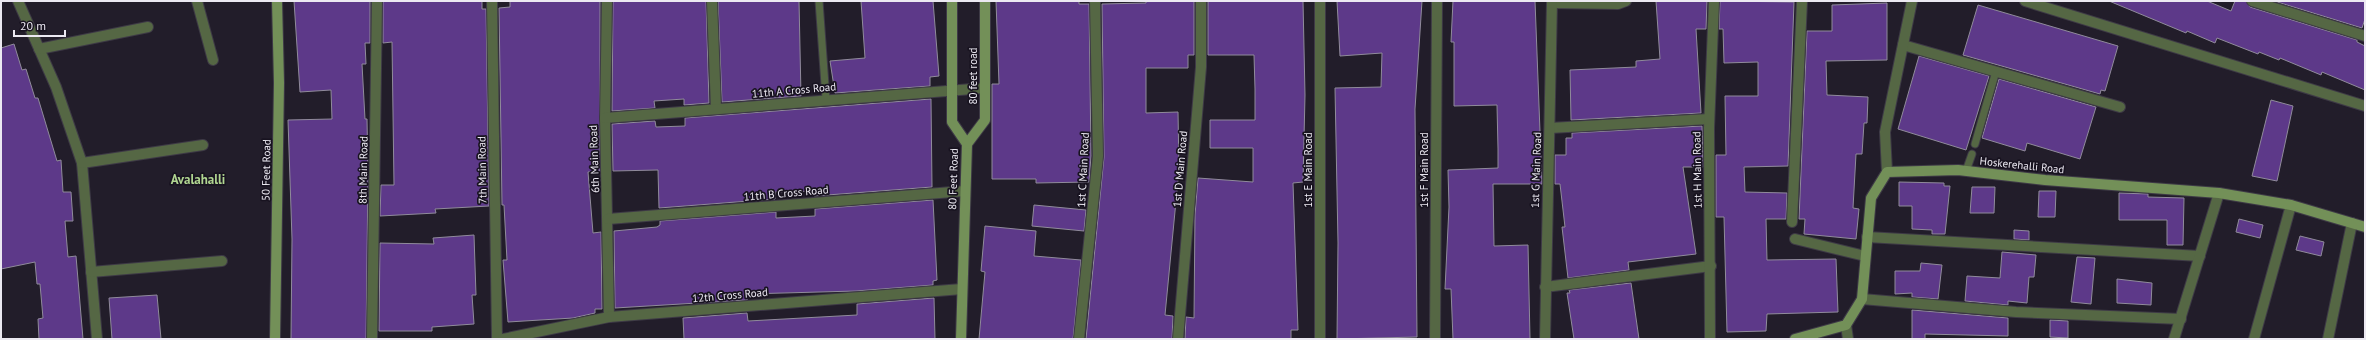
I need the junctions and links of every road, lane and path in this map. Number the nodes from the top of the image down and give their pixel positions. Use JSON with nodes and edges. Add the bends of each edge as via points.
{"nodes":[{"id":1,"x":18,"y":1,"type":"edge"},
{"id":2,"x":197,"y":1,"type":"edge"},
{"id":3,"x":277,"y":1,"type":"edge"},
{"id":4,"x":377,"y":1,"type":"edge"},
{"id":5,"x":492,"y":1,"type":"edge"},
{"id":6,"x":607,"y":1,"type":"edge"},
{"id":7,"x":712,"y":1,"type":"edge"},
{"id":8,"x":820,"y":1,"type":"edge"},
{"id":9,"x":952,"y":1,"type":"edge"},
{"id":10,"x":985,"y":1,"type":"edge"},
{"id":11,"x":1095,"y":1,"type":"edge"},
{"id":12,"x":1201,"y":1,"type":"edge"},
{"id":13,"x":1320,"y":1,"type":"edge"},
{"id":14,"x":1437,"y":1,"type":"edge"},
{"id":15,"x":1626,"y":1,"type":"edge"},
{"id":16,"x":1714,"y":1,"type":"edge"},
{"id":17,"x":1802,"y":1,"type":"edge"},
{"id":18,"x":1912,"y":1,"type":"edge"},
{"id":19,"x":2025,"y":1,"type":"edge"},
{"id":20,"x":2252,"y":1,"type":"edge"},
{"id":21,"x":1552,"y":2,"type":"edge"},
{"id":22,"x":148,"y":27,"type":"dead end"},
{"id":23,"x":2365,"y":36,"type":"edge"},
{"id":24,"x":1903,"y":45,"type":"junction"},
{"id":25,"x":39,"y":48,"type":"junction"},
{"id":26,"x":213,"y":60,"type":"dead end"},
{"id":27,"x":1996,"y":71,"type":"junction"},
{"id":28,"x":985,"y":88,"type":"junction"},
{"id":29,"x":951,"y":90,"type":"junction"},
{"id":30,"x":826,"y":99,"type":"junction"},
{"id":31,"x":2365,"y":106,"type":"edge"},
{"id":32,"x":2120,"y":107,"type":"dead end"},
{"id":33,"x":716,"y":109,"type":"junction"},
{"id":34,"x":605,"y":118,"type":"junction"},
{"id":35,"x":1710,"y":119,"type":"junction"},
{"id":36,"x":1550,"y":128,"type":"junction"},
{"id":37,"x":967,"y":144,"type":"junction"},
{"id":38,"x":1975,"y":144,"type":"dead end"},
{"id":39,"x":203,"y":145,"type":"dead end"},
{"id":40,"x":1972,"y":154,"type":"dead end"},
{"id":41,"x":82,"y":163,"type":"junction"},
{"id":42,"x":1966,"y":171,"type":"junction"},
{"id":43,"x":1887,"y":172,"type":"junction"},
{"id":44,"x":965,"y":191,"type":"junction"},
{"id":45,"x":2219,"y":193,"type":"junction"},
{"id":46,"x":2291,"y":205,"type":"junction"},
{"id":47,"x":608,"y":219,"type":"junction"},
{"id":48,"x":1792,"y":222,"type":"dead end"},
{"id":49,"x":2352,"y":224,"type":"junction"},
{"id":50,"x":2365,"y":227,"type":"edge"},
{"id":51,"x":1867,"y":237,"type":"junction"},
{"id":52,"x":1795,"y":239,"type":"dead end"},
{"id":53,"x":1866,"y":256,"type":"junction"},
{"id":54,"x":2200,"y":256,"type":"junction"},
{"id":55,"x":222,"y":261,"type":"dead end"},
{"id":56,"x":1711,"y":266,"type":"junction"},
{"id":57,"x":91,"y":272,"type":"junction"},
{"id":58,"x":1545,"y":287,"type":"junction"},
{"id":59,"x":962,"y":289,"type":"junction"},
{"id":60,"x":1862,"y":299,"type":"junction"},
{"id":61,"x":609,"y":317,"type":"junction"},
{"id":62,"x":2181,"y":319,"type":"junction"},
{"id":63,"x":1846,"y":325,"type":"junction"},
{"id":64,"x":97,"y":339,"type":"edge"},
{"id":65,"x":276,"y":339,"type":"edge"},
{"id":66,"x":372,"y":339,"type":"edge"},
{"id":67,"x":497,"y":339,"type":"edge"},
{"id":68,"x":503,"y":339,"type":"edge"},
{"id":69,"x":961,"y":339,"type":"edge"},
{"id":70,"x":1079,"y":339,"type":"edge"},
{"id":71,"x":1178,"y":339,"type":"edge"},
{"id":72,"x":1320,"y":339,"type":"edge"},
{"id":73,"x":1435,"y":339,"type":"edge"},
{"id":74,"x":1545,"y":339,"type":"edge"},
{"id":75,"x":1710,"y":339,"type":"edge"},
{"id":76,"x":1795,"y":339,"type":"edge"},
{"id":77,"x":1848,"y":339,"type":"edge"},
{"id":78,"x":2174,"y":339,"type":"edge"},
{"id":79,"x":2254,"y":339,"type":"edge"},
{"id":80,"x":2328,"y":339,"type":"edge"}],
"edges":[{"from":1,"to":25,"type":"street"},
{"from":2,"to":26,"type":"street"},
{"from":3,"to":65,"type":"street","name":"50 Feet Road","via":[[279,83]]},
{"from":4,"to":66,"type":"street","name":"8th Main Road"},
{"from":5,"to":67,"type":"street","name":"7th Main Road"},
{"from":6,"to":34,"type":"street","name":"6th Main Road"},
{"from":7,"to":33,"type":"street"},
{"from":8,"to":30,"type":"lane"},
{"from":9,"to":29,"type":"street","name":"80 Feet Road"},
{"from":10,"to":28,"type":"street","name":"80 feet road"},
{"from":11,"to":70,"type":"street","name":"1st C Main Road","via":[[1098,156]]},
{"from":12,"to":71,"type":"street","name":"1st D Main Road","via":[[1201,67]]},
{"from":13,"to":72,"type":"street","name":"1st E Main Road"},
{"from":14,"to":73,"type":"street","name":"1st F Main Road"},
{"from":15,"to":21,"type":"street","via":[[1618,4]]},
{"from":16,"to":35,"type":"street","name":"1st H Main Road"},
{"from":17,"to":48,"type":"street"},
{"from":18,"to":24,"type":"street"},
{"from":19,"to":31,"type":"street"},
{"from":20,"to":23,"type":"street"},
{"from":21,"to":36,"type":"street","name":"1st G Main Road"},
{"from":22,"to":25,"type":"street"},
{"from":24,"to":27,"type":"street"},
{"from":24,"to":43,"type":"street","via":[[1885,132]]},
{"from":25,"to":41,"type":"street","via":[[56,87]]},
{"from":27,"to":32,"type":"street"},
{"from":27,"to":38,"type":"lane"},
{"from":28,"to":29,"type":"street","name":"11th A Cross Road"},
{"from":28,"to":37,"type":"street","name":"80 feet road","via":[[985,120]]},
{"from":29,"to":30,"type":"street","name":"11th A Cross Road"},
{"from":29,"to":37,"type":"street","name":"80 Feet Road","via":[[952,122]]},
{"from":30,"to":33,"type":"street","name":"11th A Cross Road"},
{"from":33,"to":34,"type":"street","name":"11th A Cross Road"},
{"from":34,"to":47,"type":"street","name":"6th Main Road"},
{"from":35,"to":36,"type":"street"},
{"from":35,"to":56,"type":"street","name":"1st H Main Road"},
{"from":36,"to":58,"type":"street","name":"1st G Main Road"},
{"from":37,"to":44,"type":"street","name":"80 Feet Road"},
{"from":39,"to":41,"type":"street"},
{"from":40,"to":42,"type":"lane"},
{"from":41,"to":57,"type":"street"},
{"from":42,"to":43,"type":"street","name":"Hoskerehalli Road"},
{"from":42,"to":45,"type":"street","name":"Hoskerehalli Road","via":[[2045,180]]},
{"from":43,"to":51,"type":"street","via":[[1871,198]]},
{"from":44,"to":47,"type":"street","name":"11th B Cross Road"},
{"from":44,"to":59,"type":"street","name":"80 Feet Road"},
{"from":45,"to":46,"type":"street","name":"Hoskerehalli Road"},
{"from":45,"to":54,"type":"street"},
{"from":46,"to":49,"type":"street","name":"Hoskerehalli Road"},
{"from":46,"to":79,"type":"street"},
{"from":47,"to":61,"type":"street","name":"6th Main Road"},
{"from":49,"to":50,"type":"street","name":"Hoskerehalli Road"},
{"from":49,"to":80,"type":"street"},
{"from":51,"to":53,"type":"street"},
{"from":51,"to":54,"type":"street"},
{"from":52,"to":53,"type":"street"},
{"from":53,"to":60,"type":"street"},
{"from":54,"to":62,"type":"street"},
{"from":55,"to":57,"type":"street"},
{"from":56,"to":58,"type":"street"},
{"from":56,"to":75,"type":"street","name":"1st H Main Road"},
{"from":57,"to":64,"type":"street"},
{"from":58,"to":74,"type":"street","name":"1st G Main Road"},
{"from":59,"to":61,"type":"street","name":"12th Cross Road"},
{"from":59,"to":69,"type":"street","name":"80 Feet Road"},
{"from":60,"to":62,"type":"street","via":[[2016,312]]},
{"from":60,"to":63,"type":"street"},
{"from":61,"to":68,"type":"street","name":"12th Cross Road"},
{"from":62,"to":78,"type":"street"},
{"from":63,"to":76,"type":"street"},
{"from":63,"to":77,"type":"street"}]}
